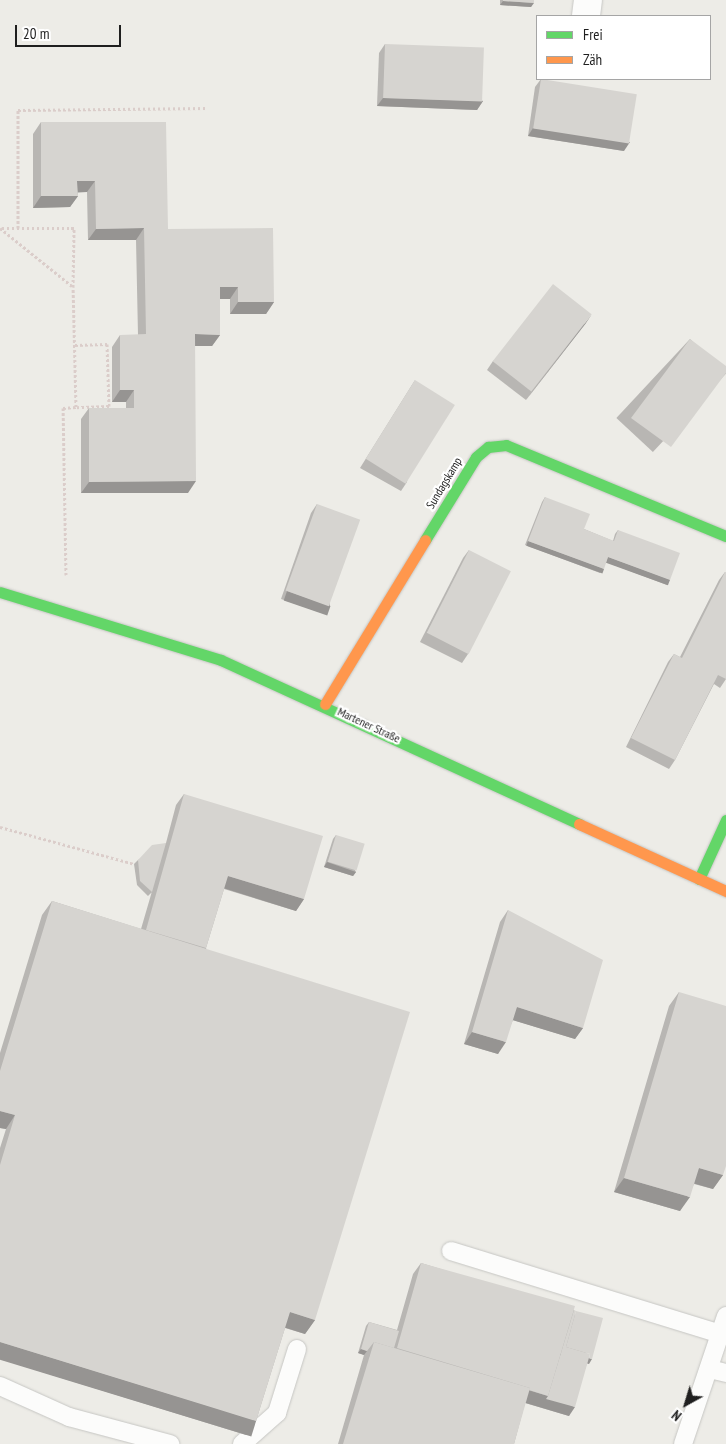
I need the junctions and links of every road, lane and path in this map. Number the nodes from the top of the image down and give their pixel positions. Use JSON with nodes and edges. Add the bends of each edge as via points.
{"nodes":[{"id":1,"x":588,"y":0,"type":"edge"},
{"id":2,"x":586,"y":15,"type":"edge"},
{"id":3,"x":208,"y":108,"type":"dead end"},
{"id":4,"x":1,"y":228,"type":"edge"},
{"id":5,"x":18,"y":228,"type":"junction"},
{"id":6,"x":73,"y":288,"type":"junction"},
{"id":7,"x":75,"y":345,"type":"junction"},
{"id":8,"x":76,"y":408,"type":"junction"},
{"id":9,"x":726,"y":536,"type":"edge"},
{"id":10,"x":66,"y":575,"type":"dead end"},
{"id":11,"x":0,"y":592,"type":"edge"},
{"id":12,"x":325,"y":704,"type":"junction"},
{"id":13,"x":726,"y":820,"type":"edge"},
{"id":14,"x":0,"y":827,"type":"edge"},
{"id":15,"x":134,"y":864,"type":"dead end"},
{"id":16,"x":699,"y":879,"type":"junction"},
{"id":17,"x":726,"y":891,"type":"edge"},
{"id":18,"x":452,"y":1252,"type":"dead end"},
{"id":19,"x":726,"y":1316,"type":"edge"},
{"id":20,"x":721,"y":1334,"type":"junction"},
{"id":21,"x":297,"y":1349,"type":"dead end"},
{"id":22,"x":718,"y":1371,"type":"edge"},
{"id":23,"x":0,"y":1386,"type":"edge"},
{"id":24,"x":170,"y":1444,"type":"edge"},
{"id":25,"x":242,"y":1444,"type":"edge"},
{"id":26,"x":683,"y":1444,"type":"edge"}],
"edges":[{"from":1,"to":2,"type":"street"},
{"from":3,"to":5,"type":"path","via":[[18,110]]},
{"from":4,"to":5,"type":"path"},
{"from":4,"to":6,"type":"path"},
{"from":5,"to":6,"type":"path","via":[[74,228]]},
{"from":6,"to":7,"type":"path"},
{"from":7,"to":8,"type":"path"},
{"from":7,"to":8,"type":"path","via":[[107,344],[109,406]]},
{"from":8,"to":10,"type":"path","via":[[63,408]]},
{"from":9,"to":12,"type":"street","name":"Sundagskamp","via":[[525,451],[506,445],[488,447],[476,457]]},
{"from":11,"to":12,"type":"street","name":"Martener Straße","via":[[221,660]]},
{"from":12,"to":16,"type":"street","name":"Martener Straße"},
{"from":13,"to":16,"type":"street"},
{"from":14,"to":15,"type":"path"},
{"from":16,"to":17,"type":"street","name":"Martener Straße"},
{"from":18,"to":20,"type":"lane"},
{"from":19,"to":20,"type":"lane"},
{"from":20,"to":22,"type":"lane"},
{"from":21,"to":25,"type":"lane","via":[[277,1413]]},
{"from":22,"to":26,"type":"lane"},
{"from":23,"to":24,"type":"lane","via":[[69,1417]]}]}
